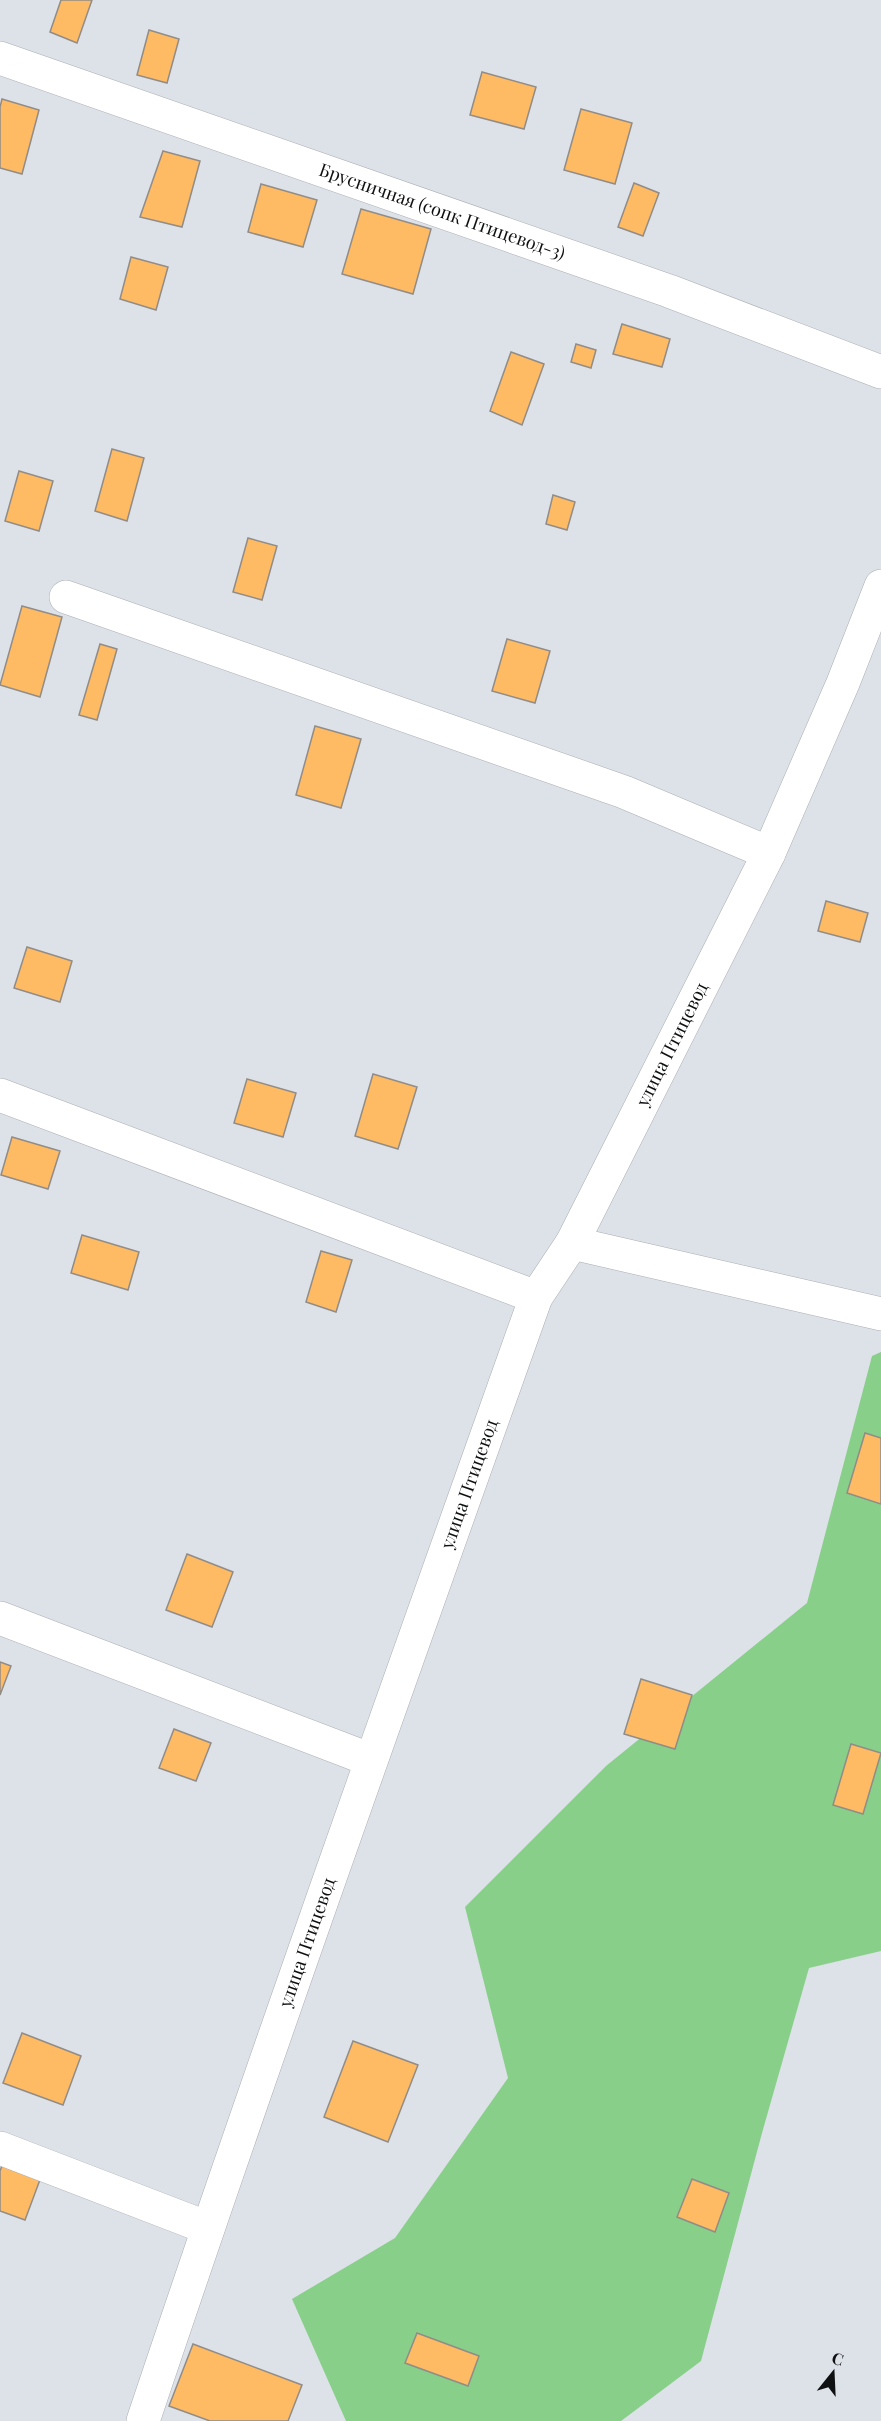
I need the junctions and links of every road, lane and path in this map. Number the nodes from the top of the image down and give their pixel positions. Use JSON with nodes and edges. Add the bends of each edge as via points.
{"nodes":[{"id":1,"x":0,"y":58,"type":"edge"},
{"id":2,"x":881,"y":372,"type":"edge"},
{"id":3,"x":881,"y":586,"type":"edge"},
{"id":4,"x":66,"y":597,"type":"dead end"},
{"id":5,"x":769,"y":854,"type":"junction"},
{"id":6,"x":0,"y":1095,"type":"edge"},
{"id":7,"x":572,"y":1244,"type":"junction"},
{"id":8,"x":536,"y":1297,"type":"junction"},
{"id":9,"x":881,"y":1314,"type":"edge"},
{"id":10,"x":0,"y":1618,"type":"edge"},
{"id":11,"x":371,"y":1760,"type":"junction"},
{"id":12,"x":0,"y":2148,"type":"edge"},
{"id":13,"x":208,"y":2228,"type":"junction"},
{"id":14,"x":143,"y":2421,"type":"edge"}],
"edges":[{"from":1,"to":2,"type":"street","name":"Брусничная (сопк Птицевод-3)","via":[[669,291]]},
{"from":3,"to":5,"type":"street","name":"улица Птицевод"},
{"from":4,"to":5,"type":"street","via":[[624,792]]},
{"from":5,"to":7,"type":"street","name":"улица Птицевод"},
{"from":6,"to":8,"type":"street"},
{"from":7,"to":8,"type":"street","name":"улица Птицевод"},
{"from":7,"to":9,"type":"street"},
{"from":8,"to":11,"type":"street","name":"улица Птицевод"},
{"from":10,"to":11,"type":"street"},
{"from":11,"to":13,"type":"street","name":"улица Птицевод"},
{"from":12,"to":13,"type":"street"},
{"from":13,"to":14,"type":"street","name":"улица Птицевод"}]}
